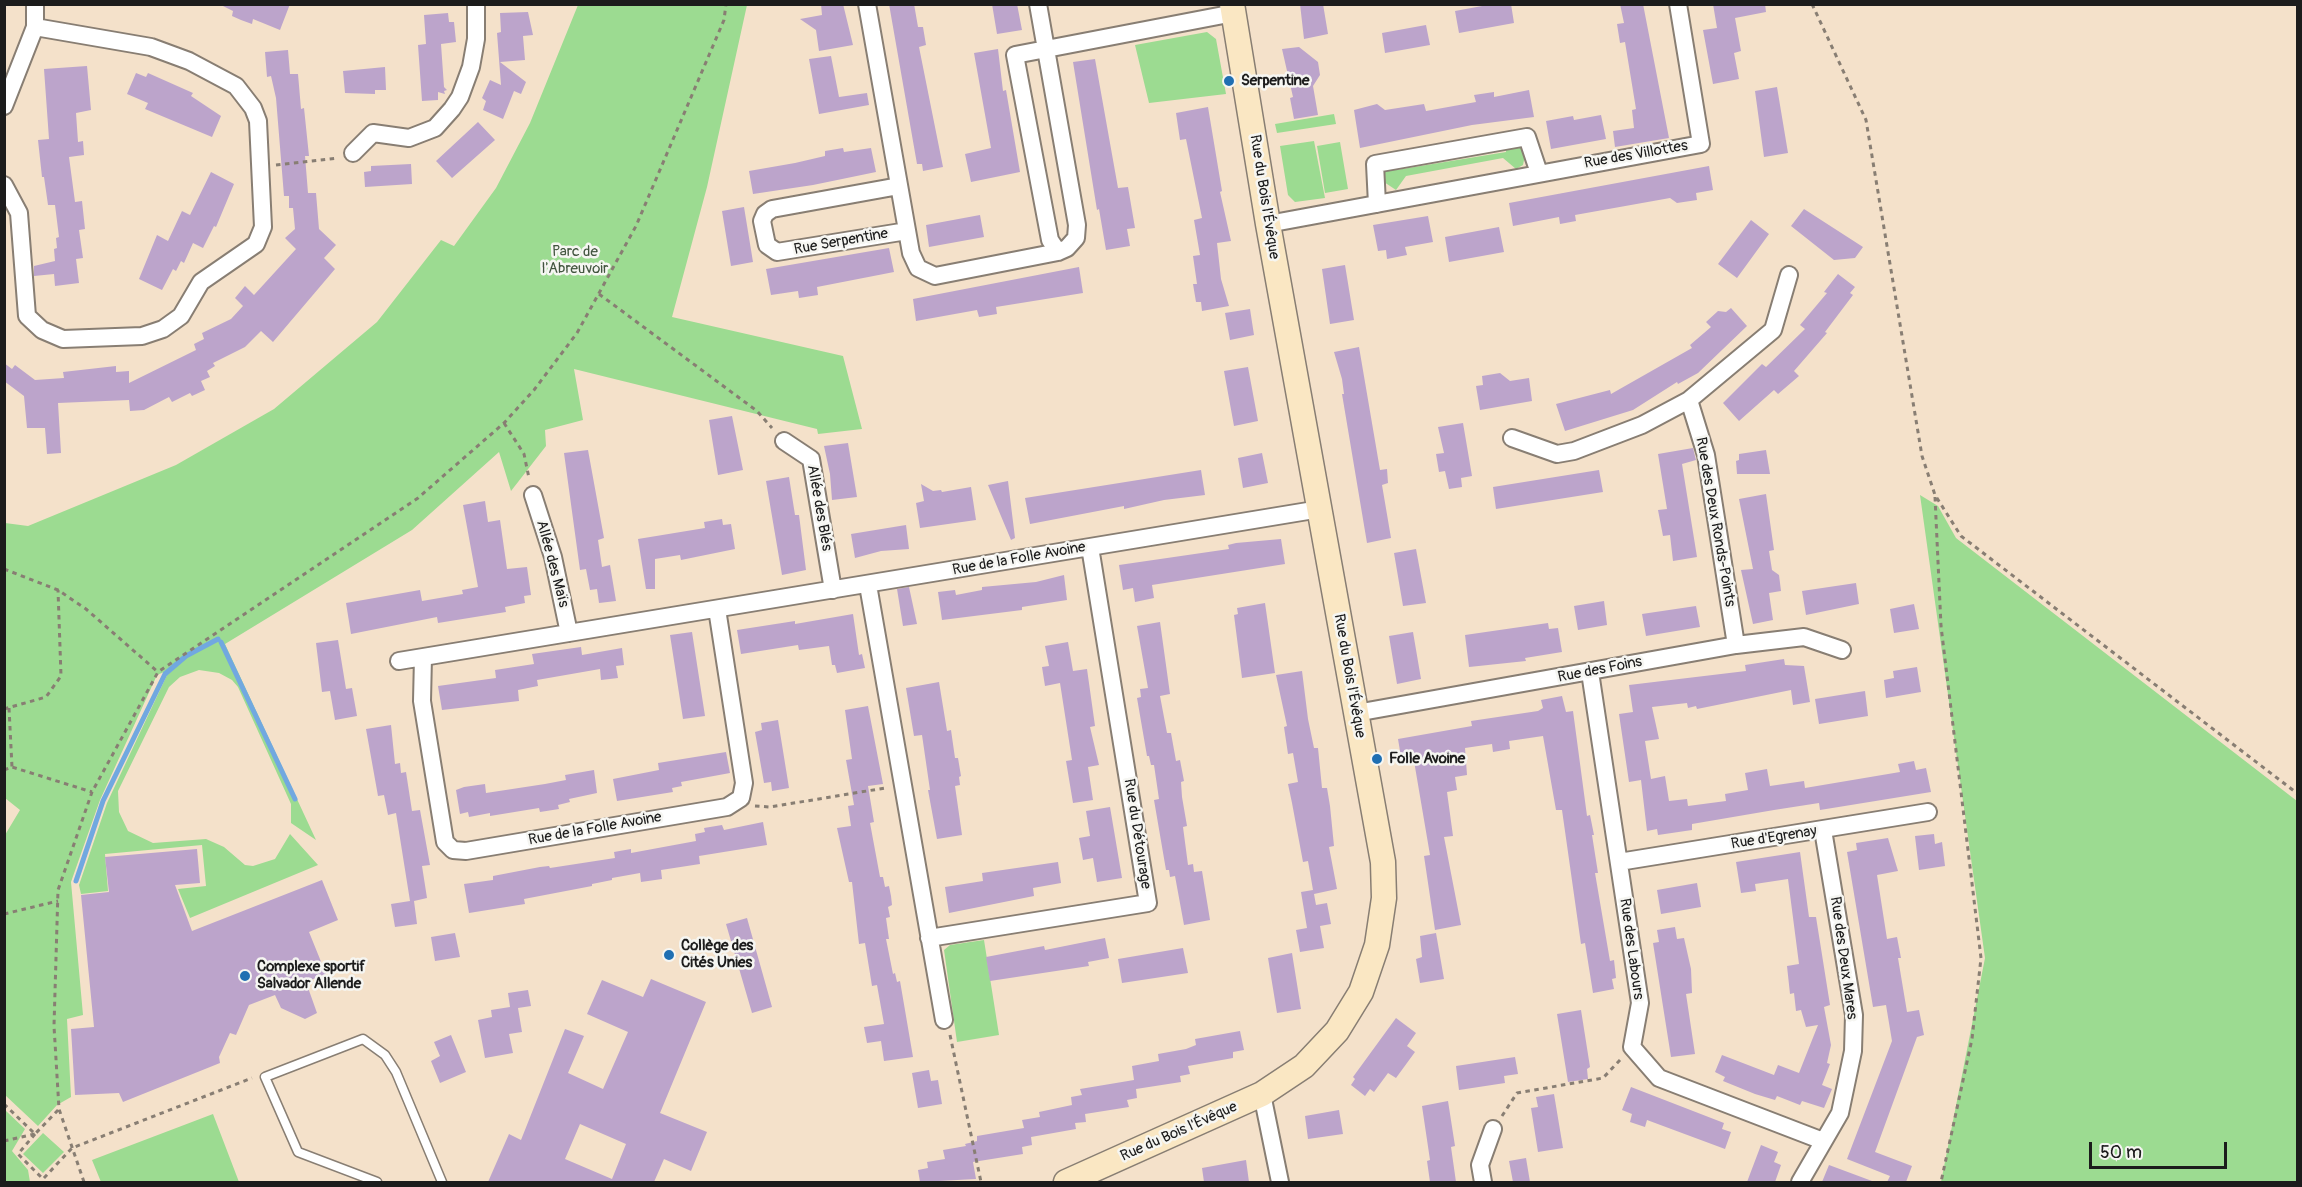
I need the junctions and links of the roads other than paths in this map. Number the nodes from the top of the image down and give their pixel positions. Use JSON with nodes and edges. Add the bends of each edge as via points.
{"nodes":[{"id":1,"x":35,"y":4,"type":"edge"},
{"id":2,"x":476,"y":4,"type":"edge"},
{"id":3,"x":867,"y":4,"type":"edge"},
{"id":4,"x":1038,"y":4,"type":"edge"},
{"id":5,"x":1678,"y":4,"type":"edge"},
{"id":6,"x":1233,"y":9,"type":"edge"},
{"id":7,"x":35,"y":27,"type":"junction"},
{"id":8,"x":1046,"y":48,"type":"junction"},
{"id":9,"x":4,"y":106,"type":"edge"},
{"id":10,"x":353,"y":153,"type":"road end"},
{"id":11,"x":1539,"y":172,"type":"junction"},
{"id":12,"x":4,"y":185,"type":"edge"},
{"id":13,"x":899,"y":186,"type":"junction"},
{"id":14,"x":1377,"y":204,"type":"junction"},
{"id":15,"x":1268,"y":224,"type":"junction"},
{"id":16,"x":907,"y":231,"type":"junction"},
{"id":17,"x":1058,"y":252,"type":"junction"},
{"id":18,"x":1789,"y":275,"type":"dead end"},
{"id":19,"x":1689,"y":399,"type":"junction"},
{"id":20,"x":1512,"y":438,"type":"dead end"},
{"id":21,"x":784,"y":441,"type":"road end"},
{"id":22,"x":533,"y":495,"type":"road end"},
{"id":23,"x":1320,"y":510,"type":"junction"},
{"id":24,"x":1090,"y":547,"type":"junction"},
{"id":25,"x":868,"y":585,"type":"junction"},
{"id":26,"x":833,"y":590,"type":"junction"},
{"id":27,"x":717,"y":609,"type":"junction"},
{"id":28,"x":569,"y":633,"type":"junction"},
{"id":29,"x":1736,"y":645,"type":"junction"},
{"id":30,"x":1842,"y":650,"type":"dead end"},
{"id":31,"x":423,"y":657,"type":"junction"},
{"id":32,"x":399,"y":661,"type":"dead end"},
{"id":33,"x":1590,"y":672,"type":"junction"},
{"id":34,"x":1356,"y":713,"type":"junction"},
{"id":35,"x":1928,"y":812,"type":"dead end"},
{"id":36,"x":1823,"y":830,"type":"junction"},
{"id":37,"x":1619,"y":862,"type":"junction"},
{"id":38,"x":929,"y":938,"type":"junction"},
{"id":39,"x":944,"y":1020,"type":"road end"},
{"id":40,"x":1262,"y":1094,"type":"junction"},
{"id":41,"x":1493,"y":1129,"type":"road end"},
{"id":42,"x":1823,"y":1141,"type":"junction"},
{"id":43,"x":377,"y":1182,"type":"edge"},
{"id":44,"x":442,"y":1182,"type":"edge"},
{"id":45,"x":1066,"y":1182,"type":"edge"},
{"id":46,"x":1280,"y":1182,"type":"edge"},
{"id":47,"x":1483,"y":1182,"type":"edge"},
{"id":48,"x":1800,"y":1182,"type":"edge"}],
"edges":[{"from":1,"to":7,"type":"street"},
{"from":2,"to":10,"type":"street","via":[[471,67],[452,109],[435,128],[409,138],[374,133]]},
{"from":3,"to":13,"type":"street","name":"Rue Serpentine"},
{"from":4,"to":8,"type":"street"},
{"from":5,"to":11,"type":"street","name":"Rue des Villottes","via":[[1701,144]]},
{"from":6,"to":8,"type":"street"},
{"from":6,"to":15,"type":"street","name":"Rue du Bois l'Évêque"},
{"from":7,"to":9,"type":"street"},
{"from":7,"to":12,"type":"street","via":[[151,47],[189,61],[236,87],[256,114],[264,221],[256,244],[201,282],[173,324],[142,336],[69,340],[49,334],[31,321],[25,309],[19,213]]},
{"from":8,"to":17,"type":"street","via":[[1077,225],[1076,238]]},
{"from":8,"to":17,"type":"street","via":[[1015,55],[1050,240]]},
{"from":11,"to":14,"type":"street","name":"Rue des Villottes"},
{"from":11,"to":14,"type":"street","via":[[1527,137],[1375,164]]},
{"from":13,"to":16,"type":"street","name":"Rue Serpentine"},
{"from":13,"to":16,"type":"street","name":"Rue Serpentine","via":[[772,209],[762,221],[767,245],[777,252]]},
{"from":14,"to":15,"type":"street","name":"Rue des Villottes"},
{"from":15,"to":23,"type":"street","name":"Rue du Bois l'Évêque"},
{"from":16,"to":17,"type":"street","name":"Rue Serpentine","via":[[913,261],[926,274],[935,276]]},
{"from":18,"to":19,"type":"street","via":[[1773,330]]},
{"from":19,"to":20,"type":"street","via":[[1642,425],[1574,451],[1557,454]]},
{"from":19,"to":29,"type":"street","name":"Rue des Deux Ronds-Points","via":[[1706,455]]},
{"from":21,"to":26,"type":"street","name":"Allée des Blés","via":[[811,459]]},
{"from":22,"to":28,"type":"street","name":"Allée des Maïs","via":[[553,557]]},
{"from":23,"to":24,"type":"street","name":"Rue de la Folle Avoine"},
{"from":23,"to":34,"type":"street","name":"Rue du Bois l'Évêque"},
{"from":24,"to":25,"type":"street","name":"Rue de la Folle Avoine"},
{"from":24,"to":38,"type":"street","name":"Rue du Détourage","via":[[1148,903]]},
{"from":25,"to":26,"type":"street","name":"Rue de la Folle Avoine"},
{"from":25,"to":38,"type":"street"},
{"from":26,"to":27,"type":"street","name":"Rue de la Folle Avoine"},
{"from":27,"to":28,"type":"street","name":"Rue de la Folle Avoine"},
{"from":27,"to":31,"type":"street","name":"Rue de la Folle Avoine","via":[[744,783],[741,798],[727,807],[466,851],[453,850],[445,843],[422,700]]},
{"from":28,"to":31,"type":"street","name":"Rue de la Folle Avoine"},
{"from":29,"to":30,"type":"street","name":"Rue des Foins","via":[[1804,637]]},
{"from":29,"to":33,"type":"street","name":"Rue des Foins"},
{"from":31,"to":32,"type":"street","name":"Rue de la Folle Avoine"},
{"from":33,"to":34,"type":"street","name":"Rue des Foins"},
{"from":33,"to":37,"type":"street","name":"Rue des Labours"},
{"from":34,"to":40,"type":"street","name":"Rue du Bois l'Évêque","via":[[1383,862],[1384,898],[1377,945],[1361,992],[1337,1031],[1304,1065]]},
{"from":35,"to":36,"type":"street","name":"Rue d'Egrenay"},
{"from":36,"to":37,"type":"street","name":"Rue d'Egrenay"},
{"from":36,"to":42,"type":"street","name":"Rue des Deux Mares","via":[[1854,1014],[1848,1082],[1840,1113]]},
{"from":37,"to":42,"type":"street","name":"Rue des Labours","via":[[1640,1003],[1632,1047],[1659,1078]]},
{"from":38,"to":39,"type":"street"},
{"from":40,"to":45,"type":"street","name":"Rue du Bois l'Évêque"},
{"from":40,"to":46,"type":"street"},
{"from":41,"to":47,"type":"street","via":[[1480,1165]]},
{"from":42,"to":48,"type":"street","name":"Rue des Deux Mares"},
{"from":43,"to":44,"type":"lane","via":[[298,1152],[265,1077],[363,1039],[385,1055],[396,1072]]}]}
